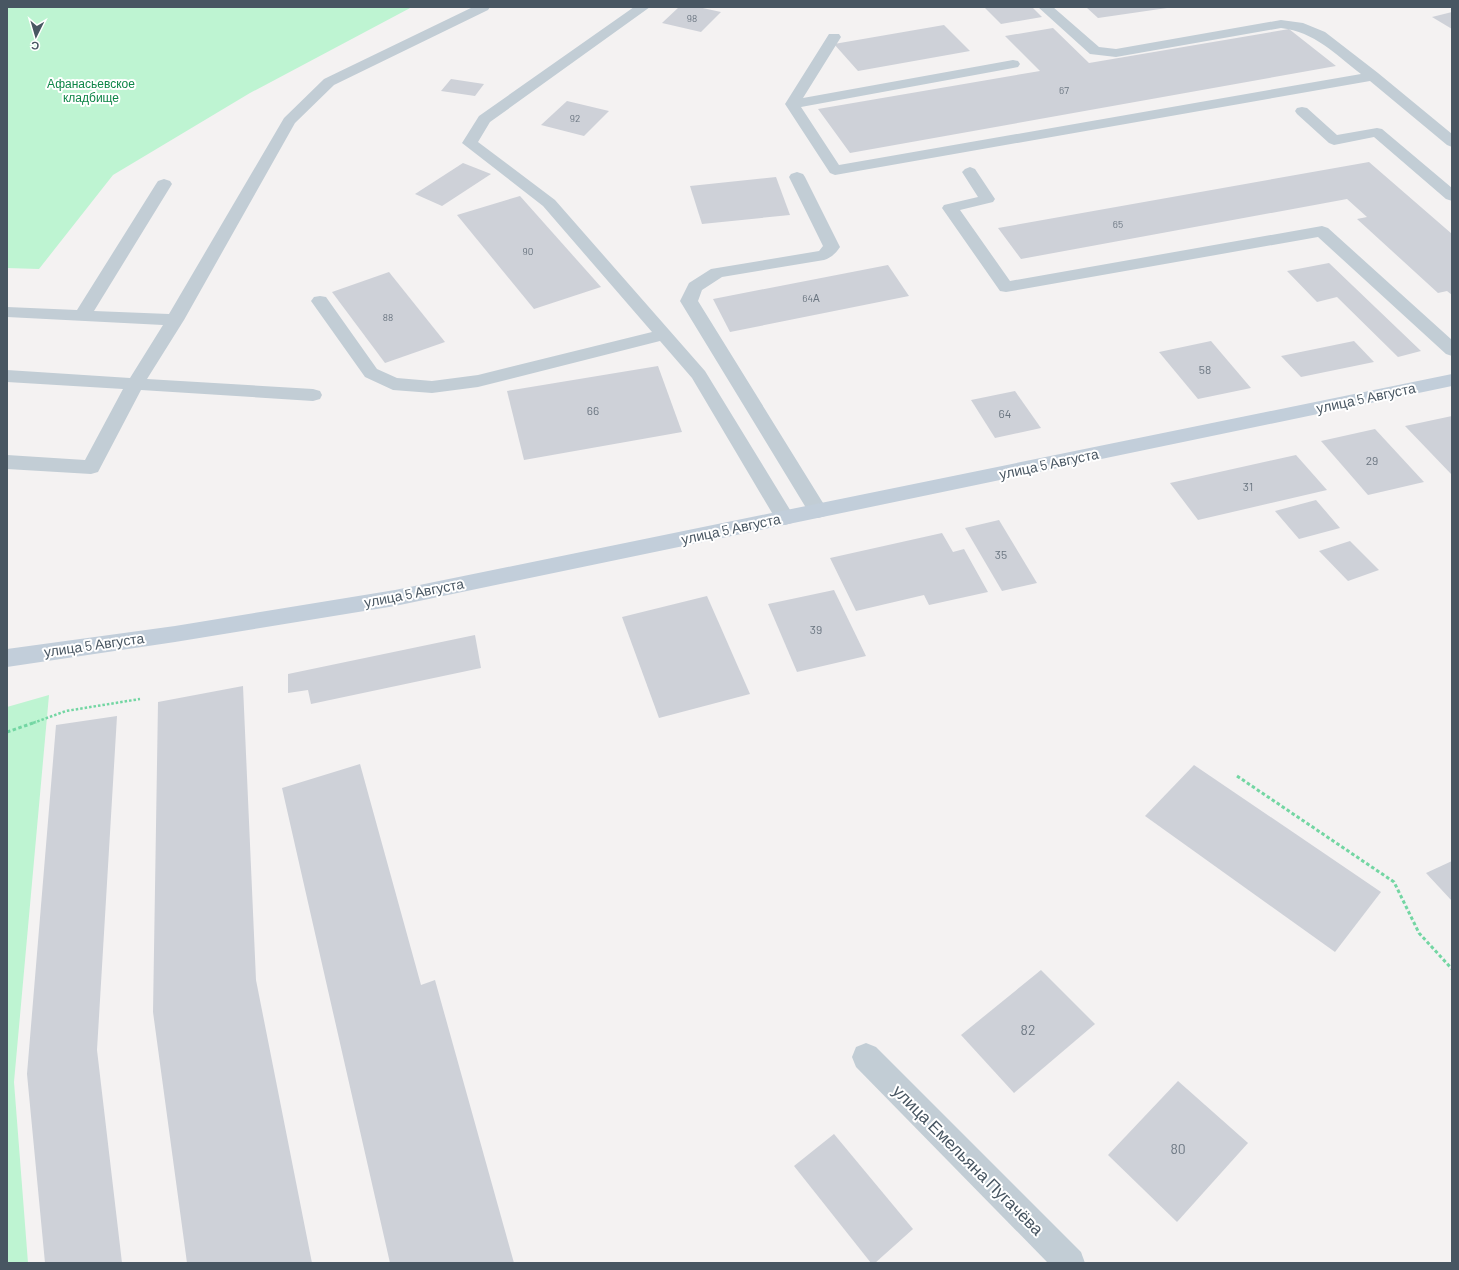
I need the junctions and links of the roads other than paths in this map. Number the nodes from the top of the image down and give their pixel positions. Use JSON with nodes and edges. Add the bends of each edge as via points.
{"nodes":[{"id":1,"x":483,"y":7,"type":"edge"},
{"id":2,"x":643,"y":7,"type":"edge"},
{"id":3,"x":1046,"y":7,"type":"edge"},
{"id":4,"x":834,"y":37,"type":"dead end"},
{"id":5,"x":1013,"y":64,"type":"dead end"},
{"id":6,"x":1373,"y":76,"type":"junction"},
{"id":7,"x":792,"y":104,"type":"junction"},
{"id":8,"x":1302,"y":111,"type":"dead end"},
{"id":9,"x":1452,"y":142,"type":"edge"},
{"id":10,"x":970,"y":172,"type":"dead end"},
{"id":11,"x":797,"y":177,"type":"dead end"},
{"id":12,"x":164,"y":184,"type":"dead end"},
{"id":13,"x":1452,"y":196,"type":"edge"},
{"id":14,"x":320,"y":301,"type":"dead end"},
{"id":15,"x":7,"y":312,"type":"edge"},
{"id":16,"x":83,"y":315,"type":"junction"},
{"id":17,"x":175,"y":320,"type":"junction"},
{"id":18,"x":663,"y":335,"type":"junction"},
{"id":19,"x":1452,"y":350,"type":"edge"},
{"id":20,"x":7,"y":376,"type":"edge"},
{"id":21,"x":1452,"y":380,"type":"edge"},
{"id":22,"x":135,"y":384,"type":"junction"},
{"id":23,"x":313,"y":395,"type":"dead end"},
{"id":24,"x":7,"y":462,"type":"edge"},
{"id":25,"x":818,"y":511,"type":"junction"},
{"id":26,"x":785,"y":518,"type":"junction"},
{"id":27,"x":7,"y":658,"type":"edge"},
{"id":28,"x":866,"y":1057,"type":"dead end"},
{"id":29,"x":1070,"y":1263,"type":"edge"}],
"edges":[{"from":1,"to":17,"type":"lane","via":[[329,82],[289,121]]},
{"from":2,"to":18,"type":"lane","via":[[484,119],[470,144],[549,203]]},
{"from":3,"to":6,"type":"lane","via":[[1095,51],[1116,52],[1281,24],[1298,26],[1320,35]]},
{"from":4,"to":7,"type":"lane"},
{"from":5,"to":7,"type":"lane"},
{"from":6,"to":7,"type":"lane","via":[[835,170]]},
{"from":6,"to":9,"type":"lane"},
{"from":8,"to":13,"type":"lane","via":[[1334,140],[1377,132]]},
{"from":10,"to":19,"type":"lane","via":[[987,199],[950,208],[1006,287],[1322,231]]},
{"from":11,"to":25,"type":"lane","via":[[832,248],[824,255],[717,273],[695,287],[689,301]]},
{"from":12,"to":16,"type":"lane"},
{"from":14,"to":18,"type":"lane","via":[[371,373],[393,384],[432,387],[478,381]]},
{"from":15,"to":16,"type":"lane"},
{"from":16,"to":17,"type":"lane"},
{"from":17,"to":22,"type":"lane"},
{"from":18,"to":26,"type":"lane","via":[[699,375]]},
{"from":20,"to":22,"type":"lane"},
{"from":21,"to":25,"type":"main road","name":"улица 5 Августа"},
{"from":22,"to":23,"type":"lane"},
{"from":22,"to":24,"type":"lane","via":[[91,467]]},
{"from":25,"to":26,"type":"main road","name":"улица 5 Августа"},
{"from":26,"to":27,"type":"main road","name":"улица 5 Августа","via":[[394,598],[175,634]]},
{"from":28,"to":29,"type":"lane","name":"улица Емельяна Пугачёва"}]}
